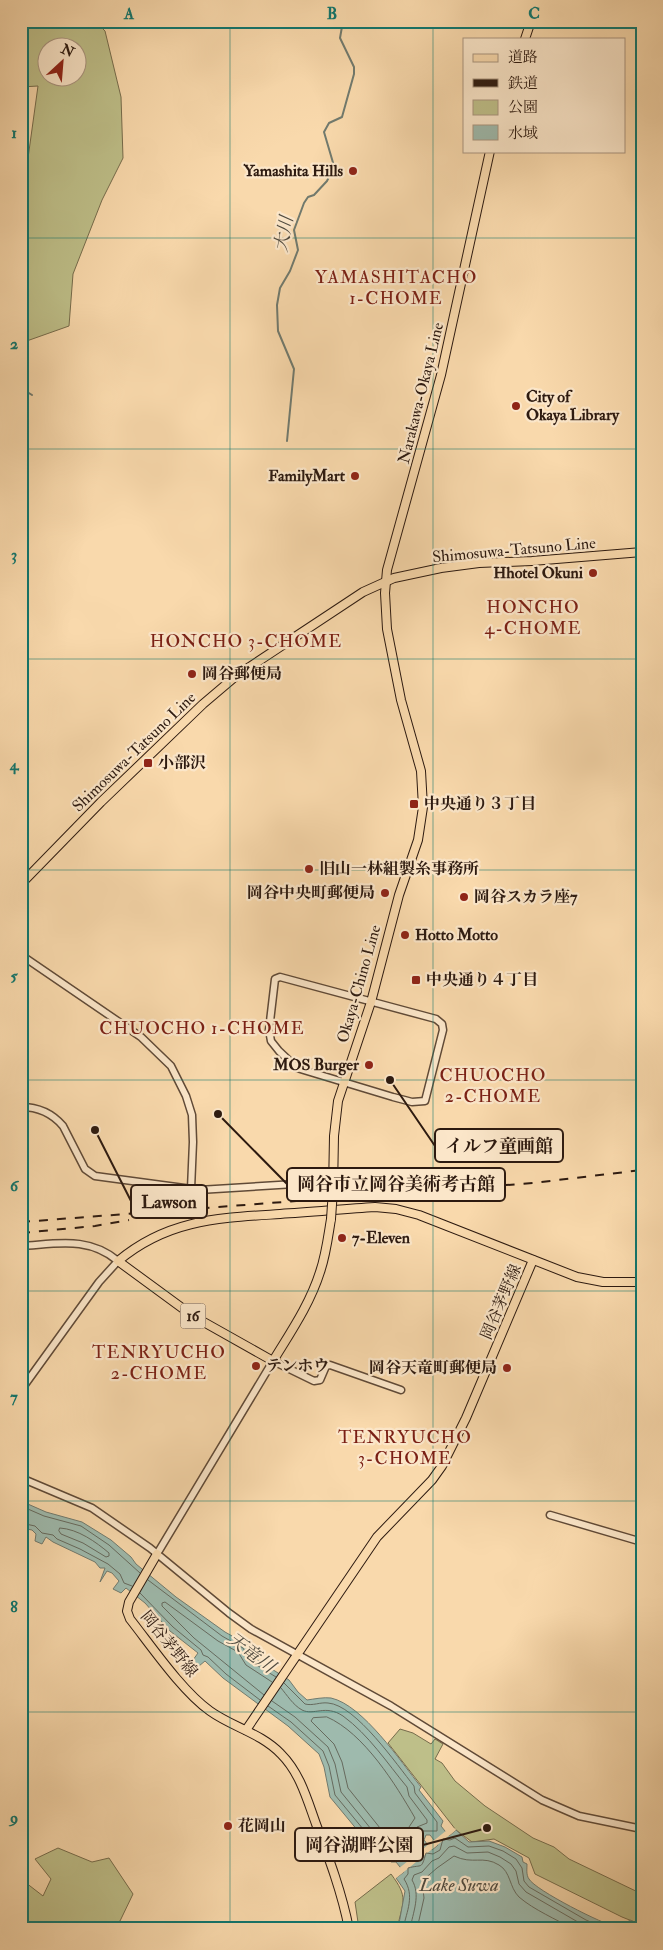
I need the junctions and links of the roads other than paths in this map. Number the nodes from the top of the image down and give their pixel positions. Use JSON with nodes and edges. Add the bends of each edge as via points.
{"nodes":[{"id":1,"x":531,"y":21,"type":"edge"},
{"id":2,"x":525,"y":38,"type":"edge"},
{"id":3,"x":490,"y":152,"type":"edge"},
{"id":4,"x":642,"y":552,"type":"edge"},
{"id":5,"x":386,"y":581,"type":"junction"},
{"id":6,"x":21,"y":884,"type":"edge"},
{"id":7,"x":21,"y":955,"type":"edge"},
{"id":8,"x":371,"y":1002,"type":"junction"},
{"id":9,"x":344,"y":1081,"type":"junction"},
{"id":10,"x":21,"y":1107,"type":"edge"},
{"id":11,"x":470,"y":1177,"type":"dead end"},
{"id":12,"x":333,"y":1186,"type":"junction"},
{"id":13,"x":191,"y":1189,"type":"junction"},
{"id":14,"x":21,"y":1246,"type":"edge"},
{"id":15,"x":533,"y":1260,"type":"junction"},
{"id":16,"x":118,"y":1261,"type":"junction"},
{"id":17,"x":642,"y":1282,"type":"edge"},
{"id":18,"x":273,"y":1361,"type":"junction"},
{"id":19,"x":21,"y":1390,"type":"edge"},
{"id":20,"x":401,"y":1390,"type":"dead end"},
{"id":21,"x":21,"y":1478,"type":"edge"},
{"id":22,"x":550,"y":1515,"type":"dead end"},
{"id":23,"x":642,"y":1542,"type":"edge"},
{"id":24,"x":155,"y":1556,"type":"junction"},
{"id":25,"x":294,"y":1658,"type":"junction"},
{"id":26,"x":248,"y":1726,"type":"junction"},
{"id":27,"x":642,"y":1829,"type":"edge"},
{"id":28,"x":349,"y":1929,"type":"edge"}],
"edges":[{"from":1,"to":2,"type":"main road"},
{"from":3,"to":5,"type":"main road","name":"Narakawa-Okaya Line","via":[[441,375]]},
{"from":4,"to":5,"type":"main road","name":"Shimosuwa-Tatsuno Line","via":[[479,563],[423,571]]},
{"from":5,"to":6,"type":"main road","name":"Shimosuwa-Tatsuno Line","via":[[363,592],[236,676],[101,802]]},
{"from":5,"to":8,"type":"main road","name":"Okaya-Chino Line","via":[[387,629],[424,788],[418,840],[399,895]]},
{"from":7,"to":13,"type":"street","via":[[141,1037],[171,1066],[192,1115]]},
{"from":8,"to":9,"type":"main road","name":"Okaya-Chino Line"},
{"from":8,"to":9,"type":"street","via":[[436,1019],[442,1024],[428,1095],[425,1101],[412,1102]]},
{"from":8,"to":9,"type":"street","via":[[275,978],[269,1030],[271,1041],[297,1068]]},
{"from":9,"to":12,"type":"main road","name":"Okaya-Chino Line","via":[[336,1114]]},
{"from":10,"to":13,"type":"street","via":[[40,1110],[58,1120],[85,1169],[95,1176]]},
{"from":11,"to":12,"type":"street"},
{"from":12,"to":13,"type":"street"},
{"from":12,"to":18,"type":"main road","bridge":true,"via":[[327,1248],[321,1272],[312,1294]]},
{"from":14,"to":16,"type":"street","via":[[64,1242],[85,1244],[99,1248]]},
{"from":15,"to":16,"type":"main road","name":"岡谷茅野線","via":[[419,1215],[375,1207],[203,1221],[157,1235]]},
{"from":15,"to":17,"type":"main road","via":[[587,1280]]},
{"from":15,"to":25,"type":"main road","name":"岡谷茅野線","via":[[466,1418],[442,1466],[377,1537]]},
{"from":16,"to":18,"type":"main road","number":"16","via":[[193,1316]]},
{"from":16,"to":19,"type":"street","via":[[99,1282]]},
{"from":18,"to":20,"type":"street","via":[[314,1381],[320,1380],[326,1366],[330,1365]]},
{"from":18,"to":24,"type":"street"},
{"from":21,"to":24,"type":"street","via":[[92,1508]]},
{"from":22,"to":23,"type":"street"},
{"from":24,"to":25,"type":"street"},
{"from":24,"to":26,"type":"main road","name":"岡谷茅野線","via":[[127,1606],[130,1619],[209,1710]]},
{"from":25,"to":26,"type":"main road","name":"岡谷茅野線"},
{"from":25,"to":27,"type":"street","via":[[391,1706],[542,1800],[579,1816]]},
{"from":26,"to":28,"type":"main road","name":"岡谷茅野線","via":[[271,1744],[301,1781]]}]}
